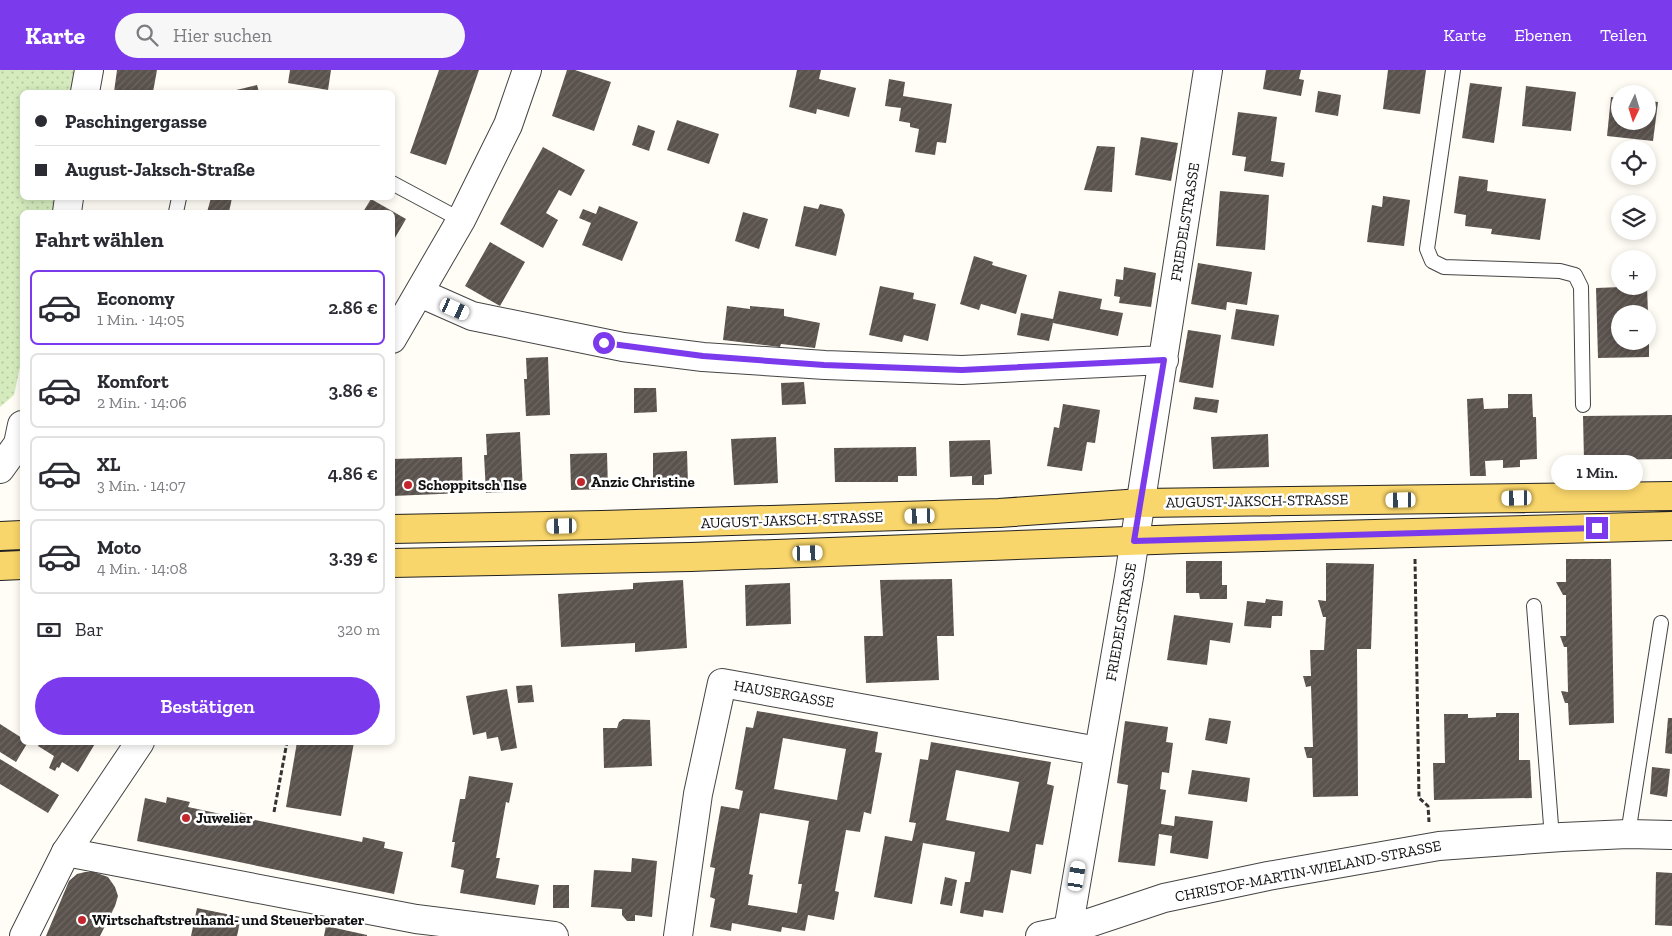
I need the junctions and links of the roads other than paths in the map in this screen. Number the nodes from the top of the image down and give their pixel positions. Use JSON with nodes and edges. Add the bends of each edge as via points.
{"nodes":[{"id":1,"x":89,"y":70,"type":"edge"},
{"id":2,"x":527,"y":70,"type":"edge"},
{"id":3,"x":1208,"y":70,"type":"edge"},
{"id":4,"x":1453,"y":70,"type":"edge"},
{"id":5,"x":85,"y":90,"type":"edge"},
{"id":6,"x":395,"y":185,"type":"edge"},
{"id":7,"x":460,"y":220,"type":"junction"},
{"id":8,"x":420,"y":293,"type":"junction"},
{"id":9,"x":395,"y":334,"type":"edge"},
{"id":10,"x":1164,"y":360,"type":"junction"},
{"id":11,"x":1583,"y":405,"type":"dead end"},
{"id":12,"x":20,"y":434,"type":"edge"},
{"id":13,"x":0,"y":469,"type":"edge"},
{"id":14,"x":1672,"y":496,"type":"edge"},
{"id":15,"x":1141,"y":503,"type":"junction"},
{"id":16,"x":395,"y":516,"type":"edge"},
{"id":17,"x":1672,"y":526,"type":"edge"},
{"id":18,"x":425,"y":528,"type":"junction"},
{"id":19,"x":395,"y":529,"type":"edge"},
{"id":20,"x":20,"y":535,"type":"edge"},
{"id":21,"x":0,"y":536,"type":"edge"},
{"id":22,"x":1134,"y":541,"type":"junction"},
{"id":23,"x":395,"y":563,"type":"edge"},
{"id":24,"x":0,"y":566,"type":"edge"},
{"id":25,"x":20,"y":566,"type":"edge"},
{"id":26,"x":1534,"y":606,"type":"dead end"},
{"id":27,"x":1661,"y":623,"type":"dead end"},
{"id":28,"x":138,"y":745,"type":"edge"},
{"id":29,"x":1098,"y":751,"type":"junction"},
{"id":30,"x":1628,"y":834,"type":"junction"},
{"id":31,"x":1672,"y":835,"type":"edge"},
{"id":32,"x":1552,"y":838,"type":"junction"},
{"id":33,"x":66,"y":852,"type":"junction"},
{"id":34,"x":1068,"y":933,"type":"edge"},
{"id":35,"x":24,"y":936,"type":"edge"},
{"id":36,"x":554,"y":936,"type":"edge"},
{"id":37,"x":678,"y":936,"type":"edge"},
{"id":38,"x":1040,"y":936,"type":"edge"}],
"edges":[{"from":1,"to":5,"type":"street"},
{"from":2,"to":7,"type":"street","via":[[508,125]]},
{"from":3,"to":10,"type":"street","name":"FRIEDELSTRASSE"},
{"from":4,"to":11,"type":"lane","via":[[1427,249],[1432,261],[1444,267],[1560,271],[1575,275],[1581,286]]},
{"from":6,"to":7,"type":"lane"},
{"from":7,"to":8,"type":"street"},
{"from":8,"to":9,"type":"street"},
{"from":8,"to":10,"type":"street","via":[[472,316],[623,347],[703,356],[962,370]]},
{"from":10,"to":15,"type":"street","name":"FRIEDELSTRASSE"},
{"from":12,"to":13,"type":"street","via":[[18,444]]},
{"from":14,"to":15,"type":"main road","name":"AUGUST-JAKSCH-STRASSE"},
{"from":15,"to":18,"type":"main road","name":"AUGUST-JAKSCH-STRASSE","via":[[999,514]]},
{"from":15,"to":22,"type":"street","name":"FRIEDELSTRASSE"},
{"from":16,"to":18,"type":"main road"},
{"from":17,"to":22,"type":"main road"},
{"from":18,"to":19,"type":"main road","name":"AUGUST-JAKSCH-STRASSE"},
{"from":20,"to":21,"type":"main road"},
{"from":22,"to":23,"type":"main road","via":[[691,558]]},
{"from":22,"to":29,"type":"street","name":"FRIEDELSTRASSE"},
{"from":24,"to":25,"type":"main road"},
{"from":26,"to":32,"type":"lane"},
{"from":27,"to":30,"type":"lane"},
{"from":28,"to":33,"type":"street"},
{"from":29,"to":34,"type":"street","name":"FRIEDELSTRASSE"},
{"from":29,"to":37,"type":"street","name":"HAUSERGASSE","via":[[722,683],[698,794]]},
{"from":30,"to":31,"type":"street","name":"CHRISTOF-MARTIN-WIELAND-STRASSE"},
{"from":30,"to":32,"type":"street","name":"CHRISTOF-MARTIN-WIELAND-STRASSE"},
{"from":32,"to":34,"type":"street","name":"CHRISTOF-MARTIN-WIELAND-STRASSE","via":[[1430,847],[1268,876],[1164,898]]},
{"from":33,"to":35,"type":"street"},
{"from":33,"to":36,"type":"street","via":[[416,919]]},
{"from":34,"to":38,"type":"street","name":"CHRISTOF-MARTIN-WIELAND-STRASSE"}]}
